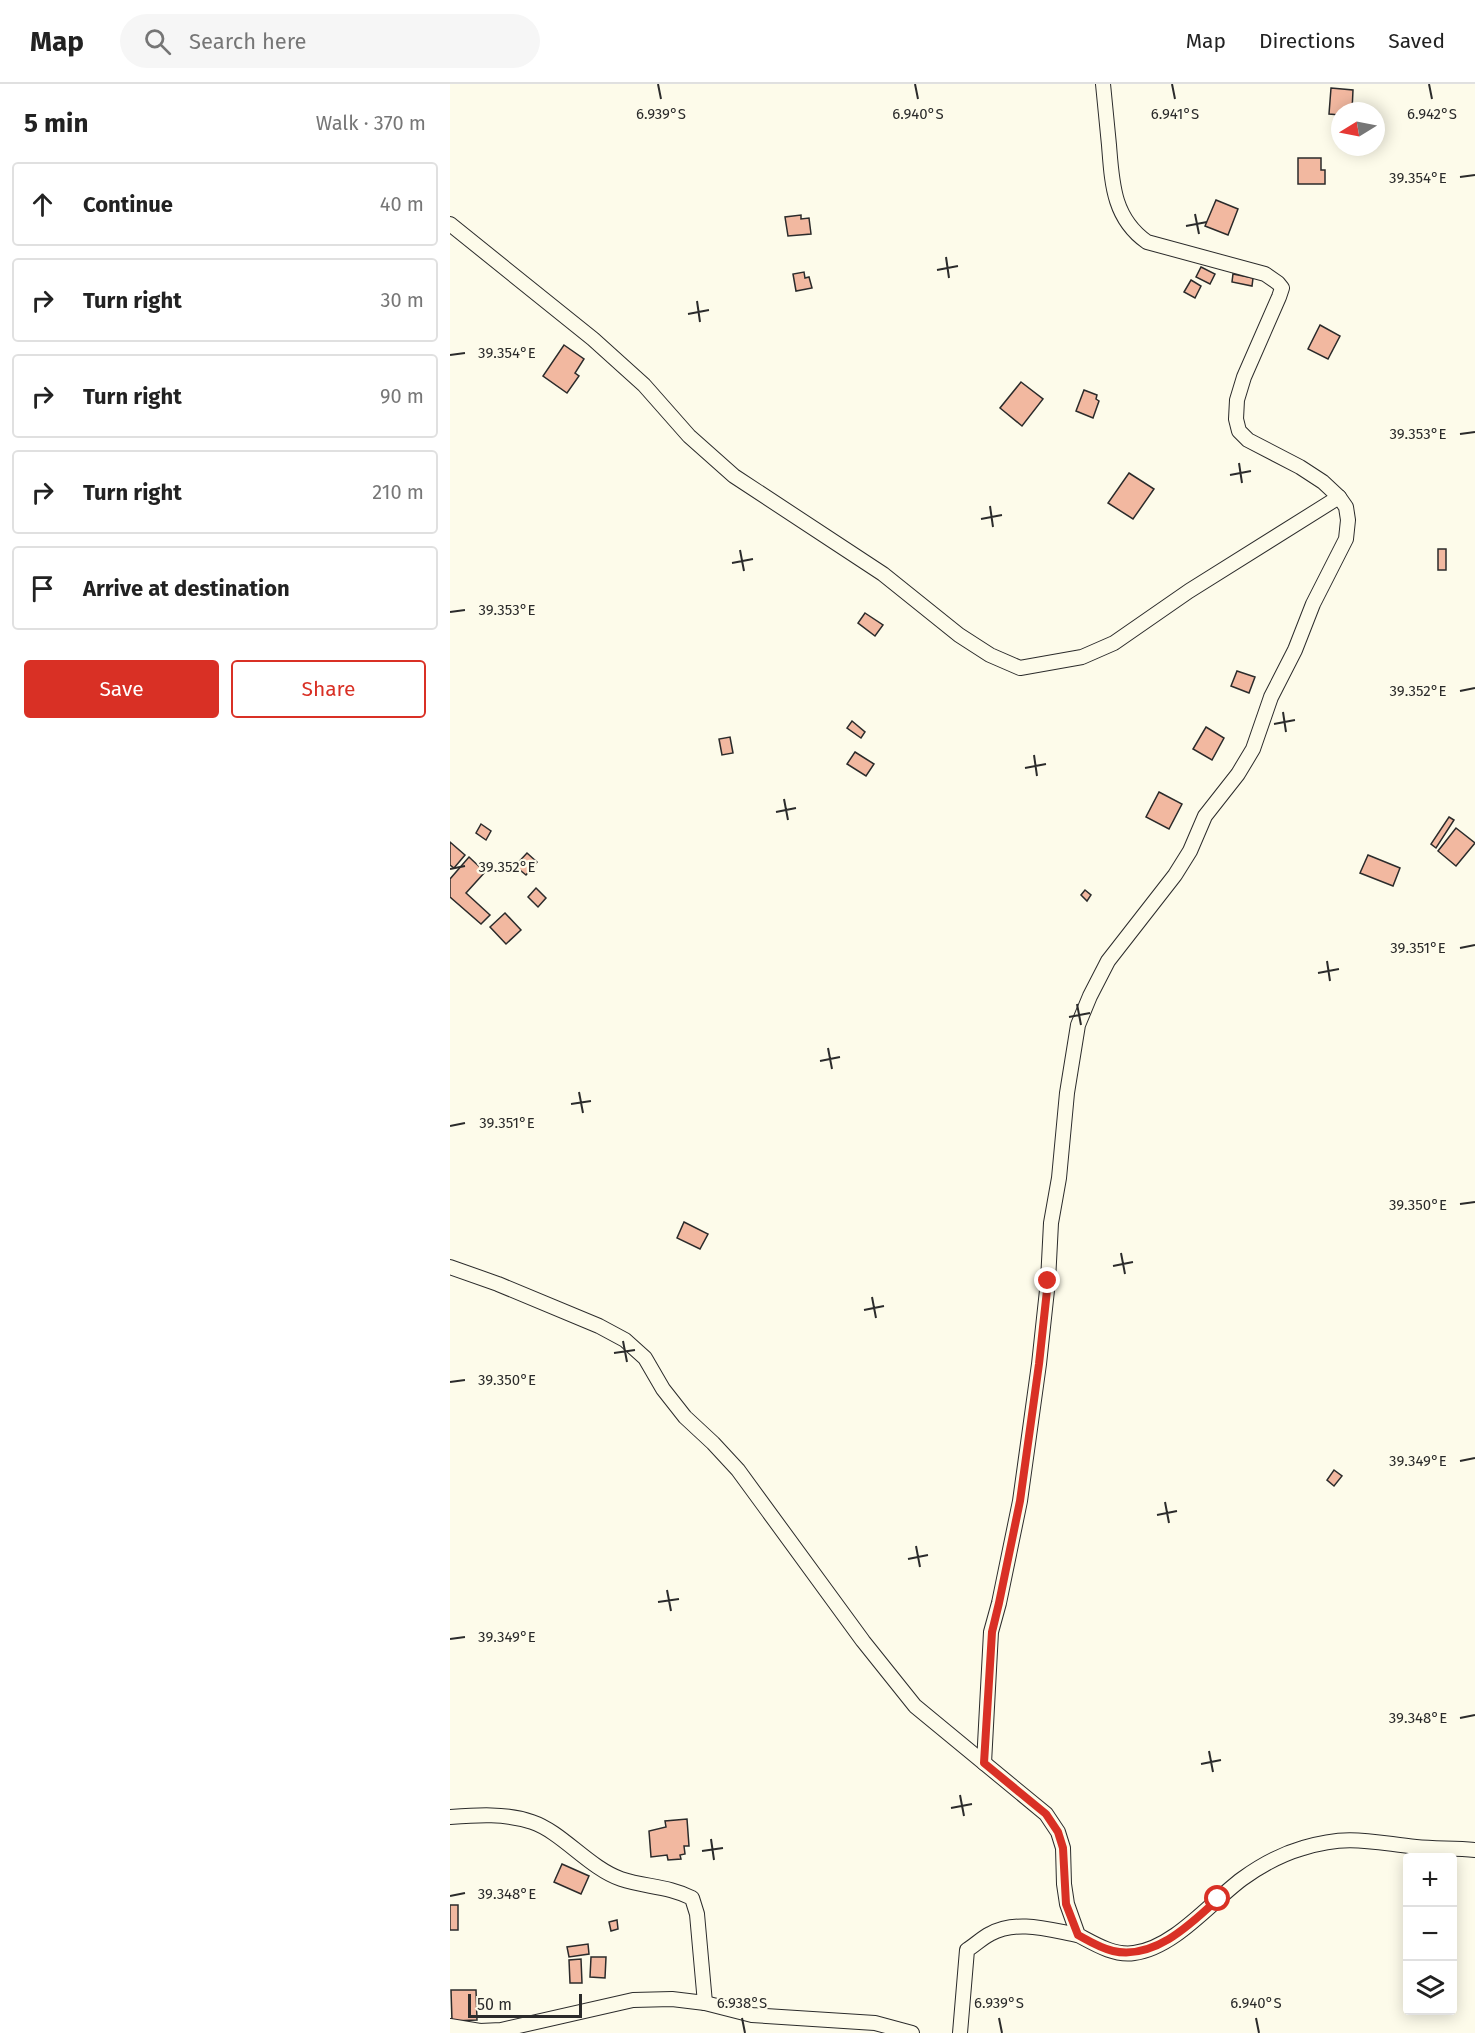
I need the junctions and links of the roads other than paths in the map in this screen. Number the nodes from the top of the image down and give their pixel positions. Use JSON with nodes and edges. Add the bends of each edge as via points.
{"nodes":[{"id":1,"x":1103,"y":84,"type":"edge"},
{"id":2,"x":450,"y":224,"type":"edge"},
{"id":3,"x":1339,"y":496,"type":"junction"},
{"id":4,"x":450,"y":1267,"type":"edge"},
{"id":5,"x":984,"y":1763,"type":"junction"},
{"id":6,"x":450,"y":1817,"type":"edge"},
{"id":7,"x":1475,"y":1850,"type":"edge"},
{"id":8,"x":1078,"y":1935,"type":"junction"},
{"id":9,"x":705,"y":2003,"type":"junction"},
{"id":10,"x":450,"y":2026,"type":"edge"},
{"id":11,"x":912,"y":2033,"type":"edge"},
{"id":12,"x":960,"y":2033,"type":"edge"}],
"edges":[{"from":1,"to":3,"type":"street","via":[[1113,192],[1135,233],[1147,242],[1265,274],[1282,288],[1237,400],[1239,431],[1248,440],[1300,467]]},
{"from":2,"to":3,"type":"street","via":[[593,339],[734,477],[883,574],[959,635],[1020,668],[1082,657],[1114,643]]},
{"from":3,"to":5,"type":"street","via":[[1346,507],[1346,539],[1271,697],[1253,749],[1204,816],[1175,875],[1108,961],[1078,1025],[1020,1501],[992,1632]]},
{"from":4,"to":5,"type":"street","via":[[599,1326],[625,1340],[645,1358],[685,1416],[738,1470],[915,1706]]},
{"from":5,"to":8,"type":"street","via":[[1046,1814],[1058,1832],[1063,1848],[1066,1904]]},
{"from":6,"to":9,"type":"street","via":[[500,1816],[533,1822],[620,1879],[678,1891],[692,1898]]},
{"from":7,"to":8,"type":"street","via":[[1334,1840],[1301,1849],[1253,1872],[1158,1945],[1134,1953],[1112,1951]]},
{"from":8,"to":12,"type":"street","via":[[1030,1926],[1009,1928],[991,1933],[967,1950]]},
{"from":9,"to":10,"type":"street","via":[[672,1998],[633,2000],[513,2028],[480,2031]]},
{"from":9,"to":11,"type":"street","via":[[752,2015],[874,2023]]}]}
